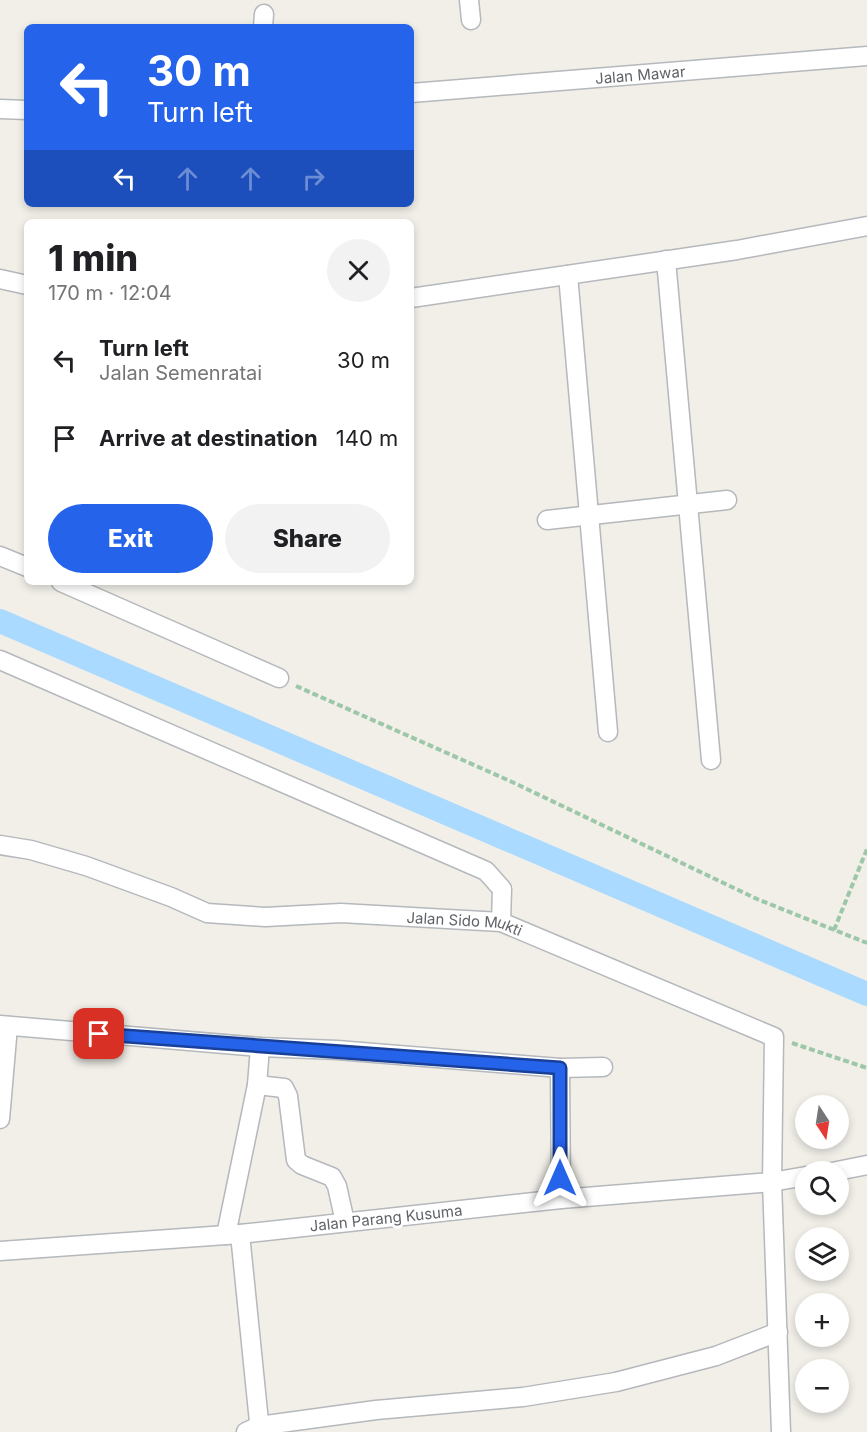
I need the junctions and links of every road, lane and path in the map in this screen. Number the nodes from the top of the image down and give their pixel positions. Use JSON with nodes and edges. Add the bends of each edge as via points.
{"nodes":[{"id":1,"x":469,"y":0,"type":"edge"},
{"id":2,"x":471,"y":20,"type":"dead end"},
{"id":3,"x":867,"y":56,"type":"edge"},
{"id":4,"x":414,"y":93,"type":"edge"},
{"id":5,"x":0,"y":109,"type":"edge"},
{"id":6,"x":24,"y":110,"type":"edge"},
{"id":7,"x":867,"y":226,"type":"edge"},
{"id":8,"x":666,"y":260,"type":"junction"},
{"id":9,"x":568,"y":275,"type":"junction"},
{"id":10,"x":0,"y":279,"type":"edge"},
{"id":11,"x":24,"y":284,"type":"edge"},
{"id":12,"x":414,"y":297,"type":"edge"},
{"id":13,"x":727,"y":500,"type":"dead end"},
{"id":14,"x":687,"y":504,"type":"junction"},
{"id":15,"x":589,"y":515,"type":"junction"},
{"id":16,"x":548,"y":520,"type":"dead end"},
{"id":17,"x":0,"y":556,"type":"edge"},
{"id":18,"x":24,"y":566,"type":"edge"},
{"id":19,"x":68,"y":585,"type":"edge"},
{"id":20,"x":0,"y":660,"type":"edge"},
{"id":21,"x":279,"y":678,"type":"joint"},
{"id":22,"x":608,"y":732,"type":"dead end"},
{"id":23,"x":711,"y":760,"type":"dead end"},
{"id":24,"x":0,"y":845,"type":"edge"},
{"id":25,"x":867,"y":849,"type":"edge"},
{"id":26,"x":501,"y":922,"type":"junction"},
{"id":27,"x":834,"y":930,"type":"junction"},
{"id":28,"x":867,"y":943,"type":"edge"},
{"id":29,"x":4,"y":1025,"type":"edge"},
{"id":30,"x":774,"y":1037,"type":"junction"},
{"id":31,"x":260,"y":1047,"type":"junction"},
{"id":32,"x":603,"y":1067,"type":"dead end"},
{"id":33,"x":560,"y":1068,"type":"junction"},
{"id":34,"x":867,"y":1068,"type":"edge"},
{"id":35,"x":257,"y":1085,"type":"junction"},
{"id":36,"x":0,"y":1119,"type":"edge"},
{"id":37,"x":867,"y":1165,"type":"edge"},
{"id":38,"x":849,"y":1169,"type":"edge"},
{"id":39,"x":795,"y":1178,"type":"edge"},
{"id":40,"x":772,"y":1182,"type":"junction"},
{"id":41,"x":561,"y":1199,"type":"junction"},
{"id":42,"x":345,"y":1222,"type":"junction"},
{"id":43,"x":233,"y":1234,"type":"junction"},
{"id":44,"x":0,"y":1251,"type":"edge"},
{"id":45,"x":778,"y":1332,"type":"junction"},
{"id":46,"x":255,"y":1430,"type":"edge"},
{"id":47,"x":781,"y":1432,"type":"edge"}],
"edges":[{"from":1,"to":2,"type":"street"},
{"from":3,"to":4,"type":"street","name":"Jalan Mawar"},
{"from":5,"to":6,"type":"street"},
{"from":7,"to":8,"type":"street"},
{"from":8,"to":9,"type":"street"},
{"from":8,"to":14,"type":"street"},
{"from":9,"to":12,"type":"street"},
{"from":9,"to":15,"type":"street"},
{"from":10,"to":11,"type":"street"},
{"from":13,"to":14,"type":"street"},
{"from":14,"to":15,"type":"street"},
{"from":14,"to":23,"type":"street"},
{"from":15,"to":16,"type":"street"},
{"from":15,"to":22,"type":"street"},
{"from":17,"to":18,"type":"street"},
{"from":19,"to":21,"type":"street"},
{"from":20,"to":26,"type":"street","via":[[486,871],[502,889]]},
{"from":21,"to":27,"type":"path"},
{"from":24,"to":26,"type":"street","name":"Jalan Sido Mukti","via":[[86,866],[207,913],[265,917],[341,913]]},
{"from":25,"to":27,"type":"path"},
{"from":26,"to":30,"type":"street","name":"Jalan Sido Mukti"},
{"from":27,"to":28,"type":"path"},
{"from":29,"to":31,"type":"street"},
{"from":29,"to":36,"type":"street"},
{"from":30,"to":34,"type":"path"},
{"from":30,"to":40,"type":"street"},
{"from":31,"to":33,"type":"street"},
{"from":31,"to":35,"type":"street"},
{"from":32,"to":33,"type":"street"},
{"from":33,"to":41,"type":"street"},
{"from":35,"to":42,"type":"street","via":[[284,1088],[296,1160],[332,1177]]},
{"from":35,"to":43,"type":"street"},
{"from":37,"to":38,"type":"street"},
{"from":39,"to":40,"type":"street","name":"Jalan Parang Kusuma"},
{"from":40,"to":41,"type":"street","name":"Jalan Parang Kusuma"},
{"from":40,"to":45,"type":"street"},
{"from":41,"to":42,"type":"street","name":"Jalan Parang Kusuma"},
{"from":42,"to":43,"type":"street","name":"Jalan Parang Kusuma"},
{"from":43,"to":44,"type":"street","name":"Jalan Parang Kusuma"},
{"from":43,"to":46,"type":"street"},
{"from":45,"to":46,"type":"street","via":[[716,1356],[616,1382],[523,1397],[376,1410]]},
{"from":45,"to":47,"type":"street"}]}
